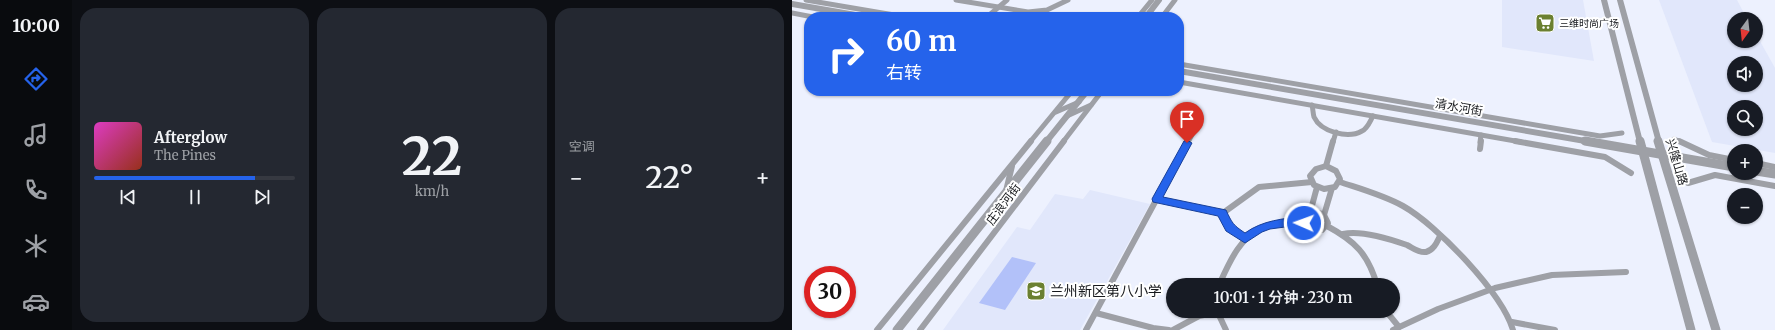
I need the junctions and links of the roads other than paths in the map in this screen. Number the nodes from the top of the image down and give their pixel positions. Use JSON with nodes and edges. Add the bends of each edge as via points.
{"nodes":[{"id":1,"x":806,"y":0,"type":"edge"},
{"id":2,"x":840,"y":0,"type":"edge"},
{"id":3,"x":956,"y":0,"type":"edge"},
{"id":4,"x":1007,"y":0,"type":"edge"},
{"id":5,"x":1068,"y":0,"type":"edge"},
{"id":6,"x":1152,"y":0,"type":"edge"},
{"id":7,"x":1159,"y":0,"type":"edge"},
{"id":8,"x":1175,"y":0,"type":"edge"},
{"id":9,"x":1604,"y":0,"type":"edge"},
{"id":10,"x":1620,"y":0,"type":"edge"},
{"id":11,"x":792,"y":4,"type":"edge"},
{"id":12,"x":833,"y":5,"type":"junction"},
{"id":13,"x":999,"y":7,"type":"junction"},
{"id":14,"x":838,"y":12,"type":"edge"},
{"id":15,"x":874,"y":12,"type":"edge"},
{"id":16,"x":993,"y":12,"type":"edge"},
{"id":17,"x":1142,"y":12,"type":"edge"},
{"id":18,"x":1150,"y":12,"type":"edge"},
{"id":19,"x":1166,"y":12,"type":"edge"},
{"id":20,"x":792,"y":13,"type":"edge"},
{"id":21,"x":804,"y":15,"type":"edge"},
{"id":22,"x":1184,"y":65,"type":"edge"},
{"id":23,"x":1184,"y":72,"type":"edge"},
{"id":24,"x":1184,"y":83,"type":"edge"},
{"id":25,"x":1068,"y":96,"type":"edge"},
{"id":26,"x":1083,"y":96,"type":"edge"},
{"id":27,"x":1098,"y":96,"type":"edge"},
{"id":28,"x":1079,"y":102,"type":"junction"},
{"id":29,"x":1092,"y":105,"type":"junction"},
{"id":30,"x":1312,"y":105,"type":"junction"},
{"id":31,"x":1055,"y":112,"type":"junction"},
{"id":32,"x":1067,"y":116,"type":"junction"},
{"id":33,"x":1373,"y":116,"type":"junction"},
{"id":34,"x":1195,"y":129,"type":"dead end"},
{"id":35,"x":1336,"y":132,"type":"junction"},
{"id":36,"x":1622,"y":133,"type":"dead end"},
{"id":37,"x":1480,"y":135,"type":"junction"},
{"id":38,"x":1674,"y":140,"type":"dead end"},
{"id":39,"x":1480,"y":149,"type":"dead end"},
{"id":40,"x":1642,"y":151,"type":"junction"},
{"id":41,"x":1662,"y":155,"type":"junction"},
{"id":42,"x":1727,"y":159,"type":"edge"},
{"id":43,"x":1012,"y":165,"type":"junction"},
{"id":44,"x":1763,"y":165,"type":"edge"},
{"id":45,"x":1326,"y":166,"type":"junction"},
{"id":46,"x":1727,"y":166,"type":"edge"},
{"id":47,"x":1775,"y":167,"type":"edge"},
{"id":48,"x":1763,"y":172,"type":"edge"},
{"id":49,"x":1631,"y":173,"type":"dead end"},
{"id":50,"x":1775,"y":174,"type":"edge"},
{"id":51,"x":1340,"y":182,"type":"junction"},
{"id":52,"x":1688,"y":183,"type":"dead end"},
{"id":53,"x":1314,"y":184,"type":"junction"},
{"id":54,"x":1775,"y":186,"type":"edge"},
{"id":55,"x":1332,"y":188,"type":"junction"},
{"id":56,"x":1006,"y":192,"type":"junction"},
{"id":57,"x":1157,"y":199,"type":"junction"},
{"id":58,"x":1223,"y":213,"type":"junction"},
{"id":59,"x":1310,"y":213,"type":"junction"},
{"id":60,"x":1324,"y":215,"type":"junction"},
{"id":61,"x":1304,"y":220,"type":"junction"},
{"id":62,"x":1327,"y":226,"type":"junction"},
{"id":63,"x":1343,"y":234,"type":"junction"},
{"id":64,"x":1440,"y":236,"type":"junction"},
{"id":65,"x":1245,"y":239,"type":"junction"},
{"id":66,"x":1626,"y":272,"type":"dead end"},
{"id":67,"x":1222,"y":278,"type":"edge"},
{"id":68,"x":1374,"y":278,"type":"edge"},
{"id":69,"x":1491,"y":289,"type":"junction"},
{"id":70,"x":1096,"y":313,"type":"junction"},
{"id":71,"x":1195,"y":318,"type":"edge"},
{"id":72,"x":1220,"y":318,"type":"edge"},
{"id":73,"x":1390,"y":318,"type":"edge"},
{"id":74,"x":1513,"y":326,"type":"edge"},
{"id":75,"x":1396,"y":329,"type":"edge"},
{"id":76,"x":877,"y":330,"type":"edge"},
{"id":77,"x":897,"y":330,"type":"edge"},
{"id":78,"x":920,"y":330,"type":"edge"},
{"id":79,"x":1086,"y":330,"type":"edge"},
{"id":80,"x":1169,"y":330,"type":"edge"},
{"id":81,"x":1173,"y":330,"type":"edge"},
{"id":82,"x":1226,"y":330,"type":"edge"},
{"id":83,"x":1555,"y":330,"type":"edge"},
{"id":84,"x":1691,"y":330,"type":"edge"},
{"id":85,"x":1716,"y":330,"type":"edge"}],
"edges":[{"from":1,"to":12,"type":"street"},
{"from":2,"to":12,"type":"street"},
{"from":3,"to":13,"type":"street"},
{"from":4,"to":13,"type":"street"},
{"from":5,"to":13,"type":"street","via":[[1037,12]]},
{"from":6,"to":17,"type":"street"},
{"from":7,"to":18,"type":"street"},
{"from":8,"to":19,"type":"street"},
{"from":9,"to":40,"type":"street"},
{"from":10,"to":41,"type":"street","name":"兴隆山路"},
{"from":11,"to":14,"type":"street"},
{"from":12,"to":15,"type":"street"},
{"from":13,"to":16,"type":"street"},
{"from":20,"to":21,"type":"street"},
{"from":22,"to":36,"type":"street","via":[[1600,136]]},
{"from":23,"to":40,"type":"street","name":"清水河街"},
{"from":24,"to":30,"type":"street"},
{"from":25,"to":31,"type":"street"},
{"from":26,"to":28,"type":"street"},
{"from":27,"to":29,"type":"street","name":"庄浪河街"},
{"from":28,"to":31,"type":"street"},
{"from":28,"to":32,"type":"street"},
{"from":29,"to":32,"type":"street"},
{"from":29,"to":78,"type":"street","name":"庄浪河街"},
{"from":30,"to":33,"type":"street"},
{"from":30,"to":35,"type":"street","via":[[1315,120],[1321,127]]},
{"from":31,"to":43,"type":"street"},
{"from":32,"to":56,"type":"street"},
{"from":33,"to":35,"type":"street","via":[[1369,126],[1363,130],[1352,133]]},
{"from":33,"to":37,"type":"street"},
{"from":34,"to":57,"type":"street"},
{"from":35,"to":45,"type":"street"},
{"from":37,"to":39,"type":"street"},
{"from":37,"to":49,"type":"street","via":[[1605,157]]},
{"from":38,"to":42,"type":"street","via":[[1709,155]]},
{"from":40,"to":41,"type":"street","name":"清水河街"},
{"from":40,"to":84,"type":"street"},
{"from":41,"to":46,"type":"street","name":"清水河街"},
{"from":41,"to":85,"type":"street","name":"兴隆山路"},
{"from":43,"to":56,"type":"street"},
{"from":43,"to":76,"type":"street"},
{"from":44,"to":47,"type":"street"},
{"from":45,"to":51,"type":"street","via":[[1336,171],[1340,176]]},
{"from":45,"to":53,"type":"street","via":[[1313,171],[1310,176]]},
{"from":48,"to":50,"type":"street"},
{"from":51,"to":55,"type":"street"},
{"from":51,"to":64,"type":"street","via":[[1377,193],[1404,206],[1423,219]]},
{"from":52,"to":54,"type":"street","via":[[1715,175]]},
{"from":53,"to":55,"type":"street","via":[[1324,189]]},
{"from":53,"to":58,"type":"street","via":[[1259,187]]},
{"from":53,"to":59,"type":"street"},
{"from":55,"to":60,"type":"street"},
{"from":56,"to":77,"type":"street"},
{"from":57,"to":58,"type":"street"},
{"from":57,"to":70,"type":"street"},
{"from":58,"to":65,"type":"street","via":[[1230,228]]},
{"from":59,"to":60,"type":"street"},
{"from":59,"to":61,"type":"street"},
{"from":60,"to":62,"type":"street","via":[[1328,220]]},
{"from":61,"to":62,"type":"street","via":[[1308,228],[1314,231]]},
{"from":61,"to":65,"type":"street","via":[[1264,227]]},
{"from":62,"to":63,"type":"street"},
{"from":63,"to":64,"type":"street","via":[[1352,232],[1426,252],[1434,248]]},
{"from":63,"to":68,"type":"street","via":[[1355,243],[1369,263]]},
{"from":64,"to":69,"type":"street"},
{"from":65,"to":67,"type":"street"},
{"from":66,"to":69,"type":"street","via":[[1552,275]]},
{"from":69,"to":74,"type":"street"},
{"from":69,"to":75,"type":"street","via":[[1438,309]]},
{"from":70,"to":79,"type":"street"},
{"from":70,"to":80,"type":"street"},
{"from":71,"to":81,"type":"street"},
{"from":72,"to":82,"type":"street"},
{"from":73,"to":75,"type":"street"},
{"from":74,"to":83,"type":"street"}]}
